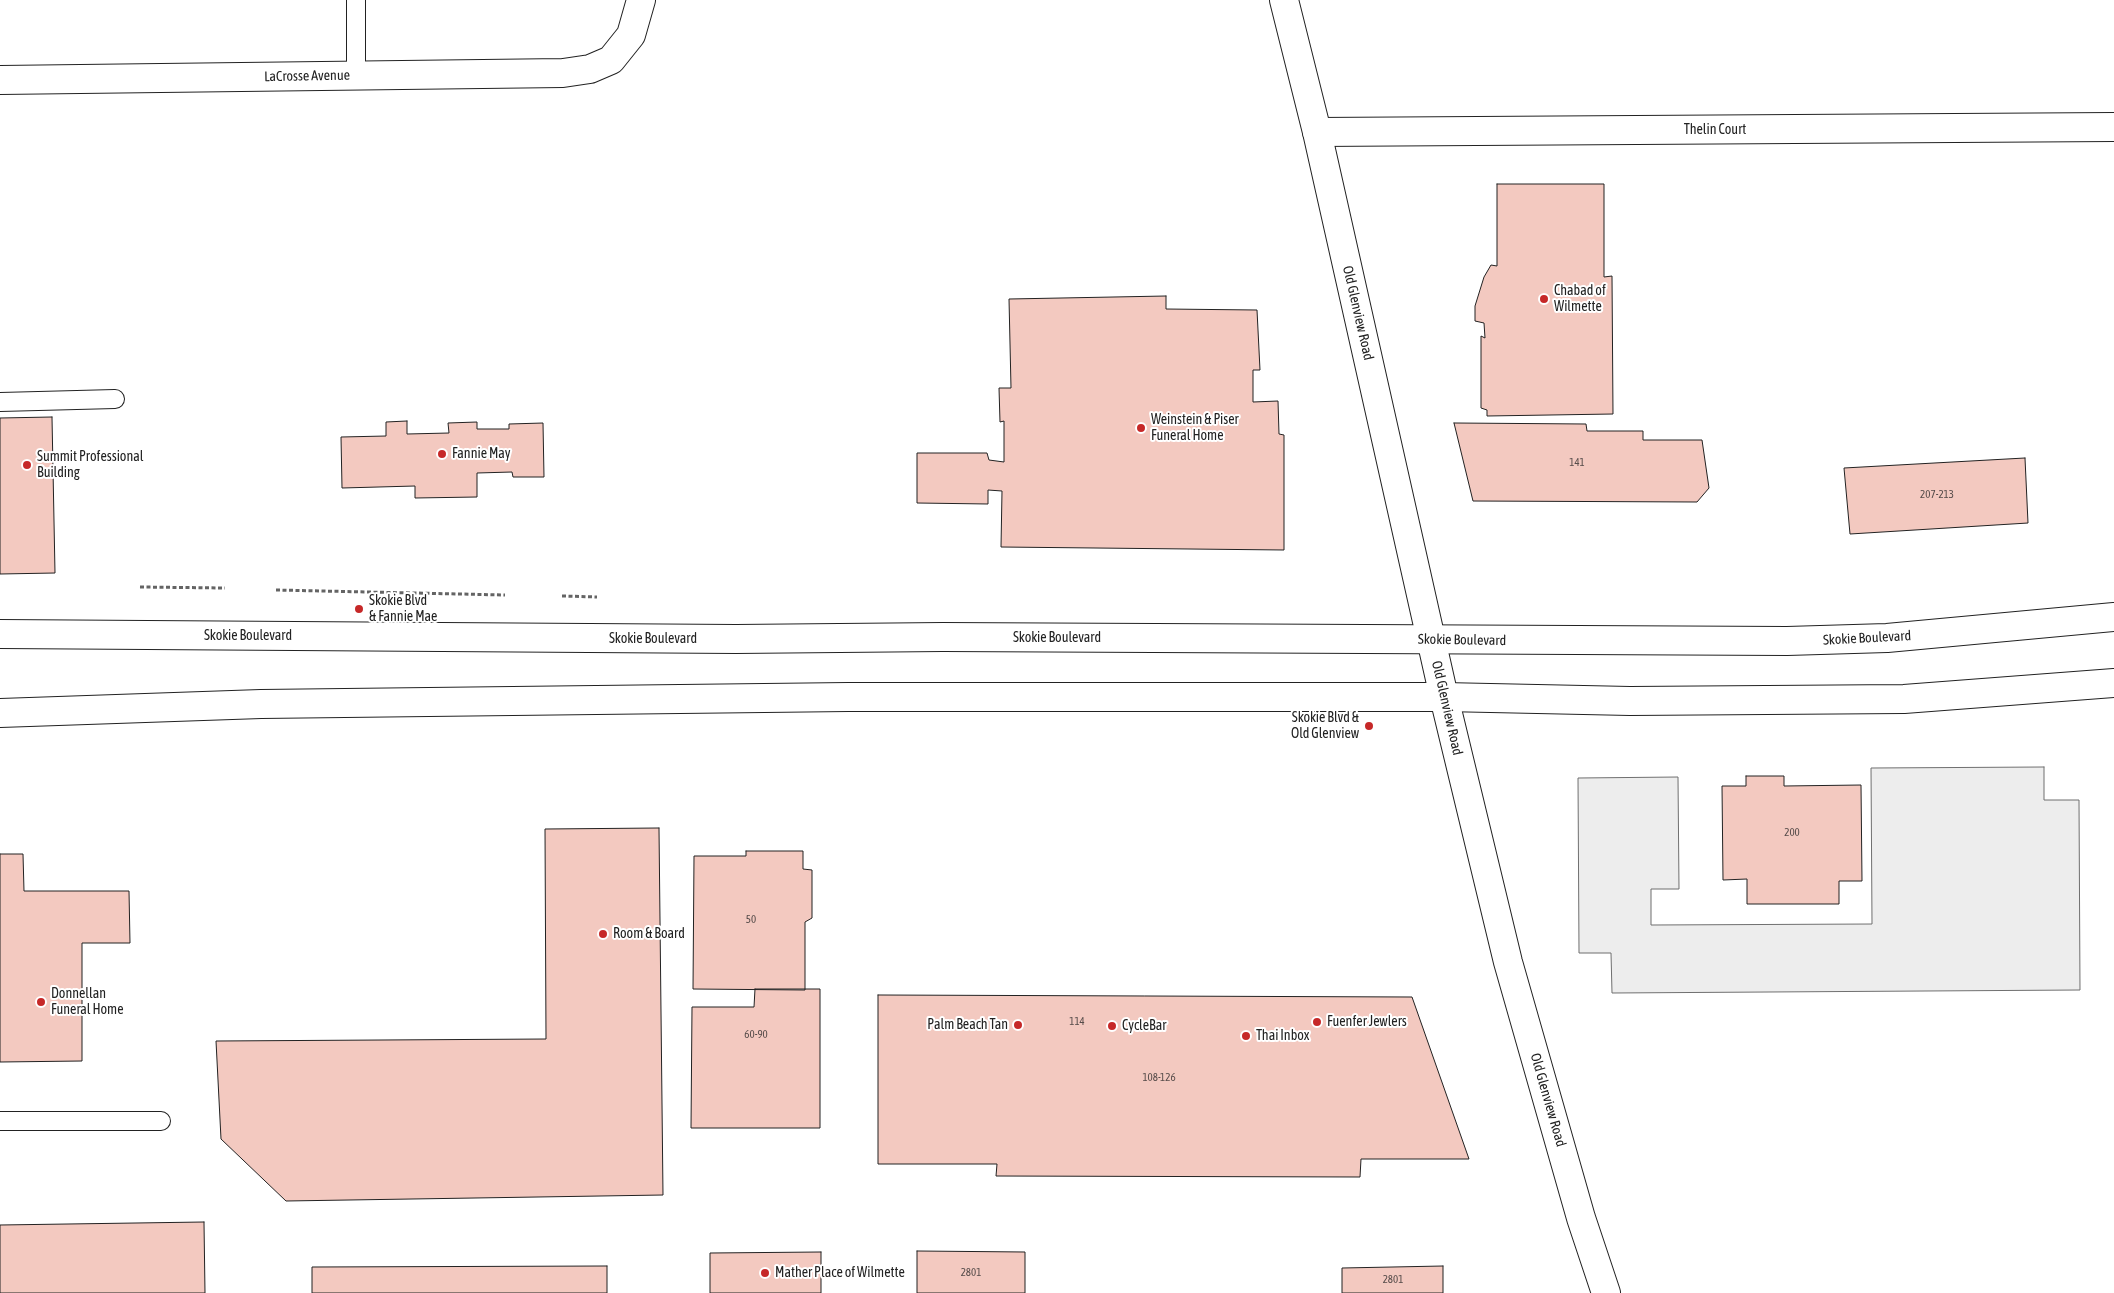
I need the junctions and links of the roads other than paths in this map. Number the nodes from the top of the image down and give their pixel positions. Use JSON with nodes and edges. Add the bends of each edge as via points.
{"nodes":[{"id":1,"x":356,"y":0,"type":"edge"},
{"id":2,"x":641,"y":0,"type":"edge"},
{"id":3,"x":1284,"y":0,"type":"edge"},
{"id":4,"x":356,"y":76,"type":"junction"},
{"id":5,"x":0,"y":80,"type":"edge"},
{"id":6,"x":2114,"y":127,"type":"edge"},
{"id":7,"x":1317,"y":132,"type":"junction"},
{"id":8,"x":115,"y":399,"type":"dead end"},
{"id":9,"x":0,"y":402,"type":"edge"},
{"id":10,"x":2114,"y":617,"type":"edge"},
{"id":11,"x":0,"y":634,"type":"edge"},
{"id":12,"x":1432,"y":639,"type":"junction"},
{"id":13,"x":2114,"y":683,"type":"edge"},
{"id":14,"x":1444,"y":697,"type":"junction"},
{"id":15,"x":0,"y":713,"type":"edge"},
{"id":16,"x":0,"y":1121,"type":"edge"},
{"id":17,"x":161,"y":1121,"type":"dead end"},
{"id":18,"x":1606,"y":1293,"type":"edge"}],
"edges":[{"from":1,"to":4,"type":"lane"},
{"from":2,"to":4,"type":"main road","name":"LaCrosse Avenue","via":[[631,36],[611,60],[590,69],[563,73]]},
{"from":3,"to":7,"type":"main road","name":"Old Glenview Road"},
{"from":4,"to":5,"type":"main road","name":"LaCrosse Avenue"},
{"from":6,"to":7,"type":"main road","name":"Thelin Court"},
{"from":7,"to":12,"type":"main road","name":"Old Glenview Road"},
{"from":8,"to":9,"type":"lane"},
{"from":10,"to":12,"type":"main road","name":"Skokie Boulevard","via":[[1887,638],[1787,641]]},
{"from":11,"to":12,"type":"main road","name":"Skokie Boulevard","via":[[736,640],[943,637]]},
{"from":12,"to":14,"type":"main road","name":"Old Glenview Road"},
{"from":13,"to":14,"type":"main road","via":[[1904,700],[1630,701]]},
{"from":14,"to":15,"type":"main road","via":[[857,697],[271,704]]},
{"from":14,"to":18,"type":"main road","name":"Old Glenview Road","via":[[1508,962],[1581,1218]]},
{"from":16,"to":17,"type":"lane"}]}
